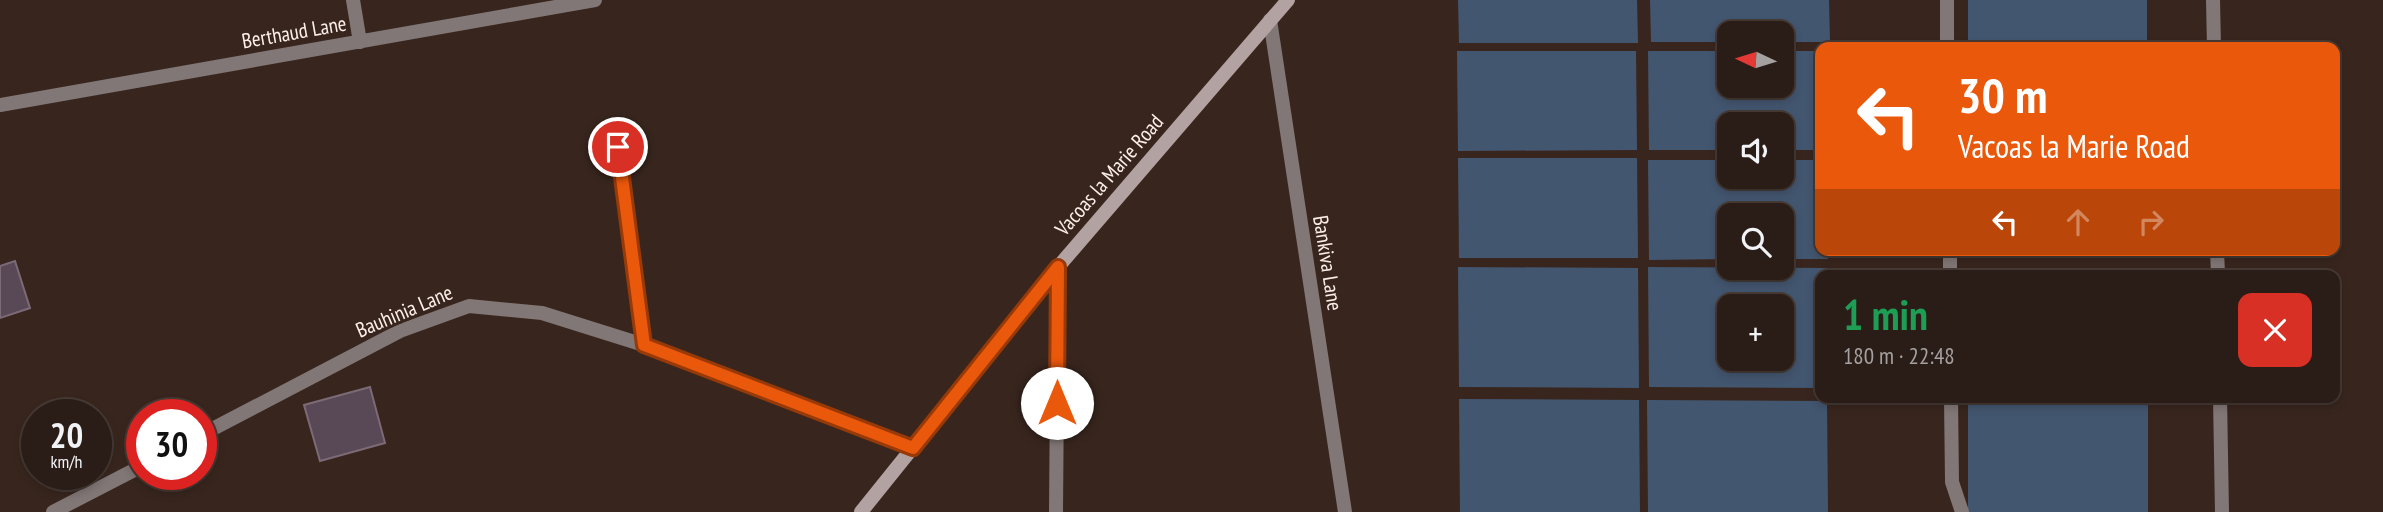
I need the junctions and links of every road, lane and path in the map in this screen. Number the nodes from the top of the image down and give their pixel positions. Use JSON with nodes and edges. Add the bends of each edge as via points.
{"nodes":[{"id":1,"x":353,"y":0,"type":"edge"},
{"id":2,"x":595,"y":0,"type":"edge"},
{"id":3,"x":1288,"y":0,"type":"edge"},
{"id":4,"x":1947,"y":0,"type":"edge"},
{"id":5,"x":2213,"y":0,"type":"edge"},
{"id":6,"x":1270,"y":20,"type":"junction"},
{"id":7,"x":360,"y":42,"type":"junction"},
{"id":8,"x":1947,"y":42,"type":"edge"},
{"id":9,"x":2214,"y":42,"type":"edge"},
{"id":10,"x":0,"y":105,"type":"edge"},
{"id":11,"x":618,"y":147,"type":"dead end"},
{"id":12,"x":1058,"y":267,"type":"junction"},
{"id":13,"x":644,"y":345,"type":"junction"},
{"id":14,"x":1951,"y":403,"type":"edge"},
{"id":15,"x":2220,"y":403,"type":"edge"},
{"id":16,"x":217,"y":427,"type":"edge"},
{"id":17,"x":913,"y":448,"type":"junction"},
{"id":18,"x":126,"y":474,"type":"edge"},
{"id":19,"x":53,"y":512,"type":"edge"},
{"id":20,"x":861,"y":512,"type":"edge"},
{"id":21,"x":1056,"y":512,"type":"edge"},
{"id":22,"x":1345,"y":512,"type":"edge"},
{"id":23,"x":1962,"y":512,"type":"edge"},
{"id":24,"x":2222,"y":512,"type":"edge"}],
"edges":[{"from":1,"to":7,"type":"street"},
{"from":2,"to":7,"type":"street","name":"Berthaud Lane"},
{"from":3,"to":6,"type":"main road","name":"Vacoas la Marie Road"},
{"from":4,"to":8,"type":"street"},
{"from":5,"to":9,"type":"street"},
{"from":6,"to":12,"type":"main road","name":"Vacoas la Marie Road"},
{"from":6,"to":22,"type":"street","name":"Bankiva Lane"},
{"from":7,"to":10,"type":"street","name":"Berthaud Lane"},
{"from":11,"to":13,"type":"street"},
{"from":12,"to":17,"type":"main road","name":"Vacoas la Marie Road"},
{"from":12,"to":21,"type":"street"},
{"from":13,"to":16,"type":"street","name":"Bauhinia Lane","via":[[542,313],[469,306],[400,331]]},
{"from":13,"to":17,"type":"street","name":"Bauhinia Lane"},
{"from":14,"to":23,"type":"street","via":[[1952,482]]},
{"from":15,"to":24,"type":"street"},
{"from":17,"to":20,"type":"main road","name":"Vacoas la Marie Road"},
{"from":18,"to":19,"type":"street"}]}
